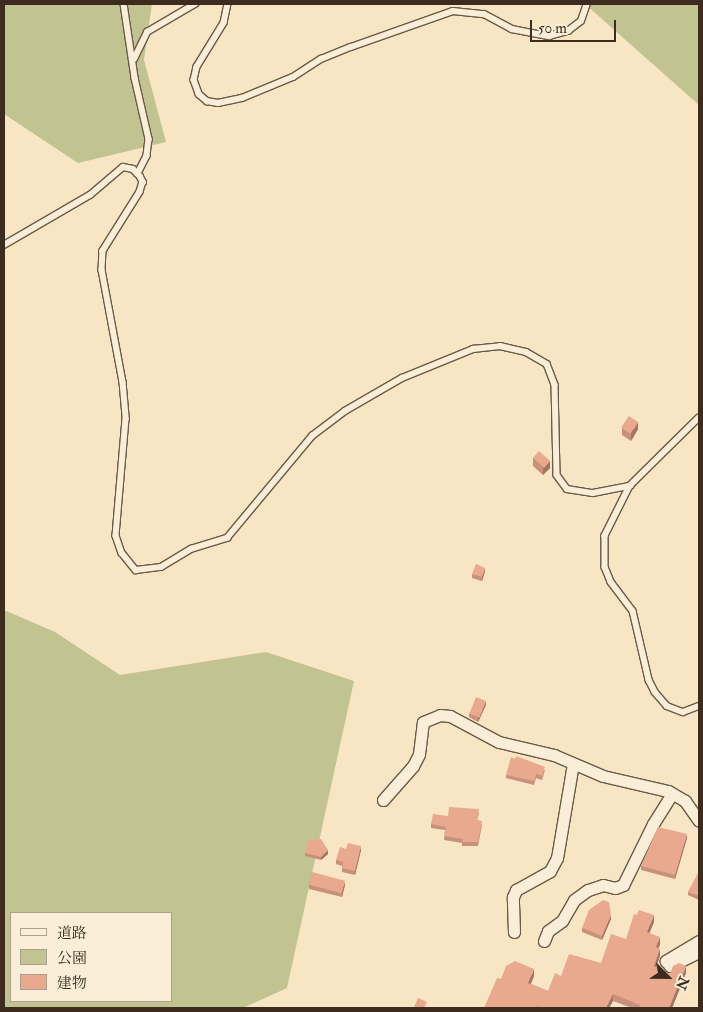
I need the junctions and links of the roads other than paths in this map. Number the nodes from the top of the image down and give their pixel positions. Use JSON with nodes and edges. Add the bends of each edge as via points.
{"nodes":[{"id":1,"x":124,"y":4,"type":"edge"},
{"id":2,"x":195,"y":4,"type":"edge"},
{"id":3,"x":228,"y":4,"type":"edge"},
{"id":4,"x":587,"y":4,"type":"edge"},
{"id":5,"x":133,"y":61,"type":"junction"},
{"id":6,"x":138,"y":174,"type":"junction"},
{"id":7,"x":4,"y":245,"type":"edge"},
{"id":8,"x":699,"y":418,"type":"edge"},
{"id":9,"x":630,"y":486,"type":"junction"},
{"id":10,"x":699,"y":706,"type":"edge"},
{"id":11,"x":573,"y":764,"type":"junction"},
{"id":12,"x":672,"y":794,"type":"junction"},
{"id":13,"x":383,"y":800,"type":"dead end"},
{"id":14,"x":699,"y":821,"type":"edge"},
{"id":15,"x":514,"y":932,"type":"dead end"},
{"id":16,"x":544,"y":941,"type":"dead end"},
{"id":17,"x":699,"y":941,"type":"edge"},
{"id":18,"x":699,"y":952,"type":"edge"}],
"edges":[{"from":1,"to":5,"type":"lane"},
{"from":2,"to":5,"type":"lane","via":[[147,32],[139,42]]},
{"from":3,"to":4,"type":"lane","via":[[224,23],[204,55],[194,80],[199,94],[207,101],[218,103],[250,95],[293,77],[321,59],[453,11],[484,14],[512,29],[549,36],[568,31],[581,21]]},
{"from":5,"to":6,"type":"lane","via":[[149,139],[147,156]]},
{"from":6,"to":7,"type":"lane","via":[[134,169],[124,167],[90,195]]},
{"from":6,"to":9,"type":"lane","via":[[143,182],[140,192],[103,251],[102,270],[123,382],[126,419],[116,536],[122,553],[136,570],[161,567],[191,549],[227,538],[312,436],[345,411],[402,378],[473,349],[500,346],[526,352],[547,364],[555,385],[558,475],[567,488],[593,493]]},
{"from":8,"to":9,"type":"lane"},
{"from":9,"to":10,"type":"lane","via":[[605,536],[605,567],[633,611],[648,680],[655,692],[667,706],[683,712]]},
{"from":11,"to":12,"type":"street","via":[[603,776],[644,783]]},
{"from":11,"to":13,"type":"street","via":[[554,755],[499,742],[450,716],[430,717],[423,722],[419,754],[413,766]]},
{"from":11,"to":15,"type":"street","via":[[557,858],[550,871],[516,890],[513,897]]},
{"from":12,"to":14,"type":"street","via":[[685,801]]},
{"from":12,"to":16,"type":"street","via":[[623,884],[615,888],[603,885],[574,900],[562,921],[548,931]]},
{"from":17,"to":18,"type":"street","via":[[666,961],[670,966]]}]}
